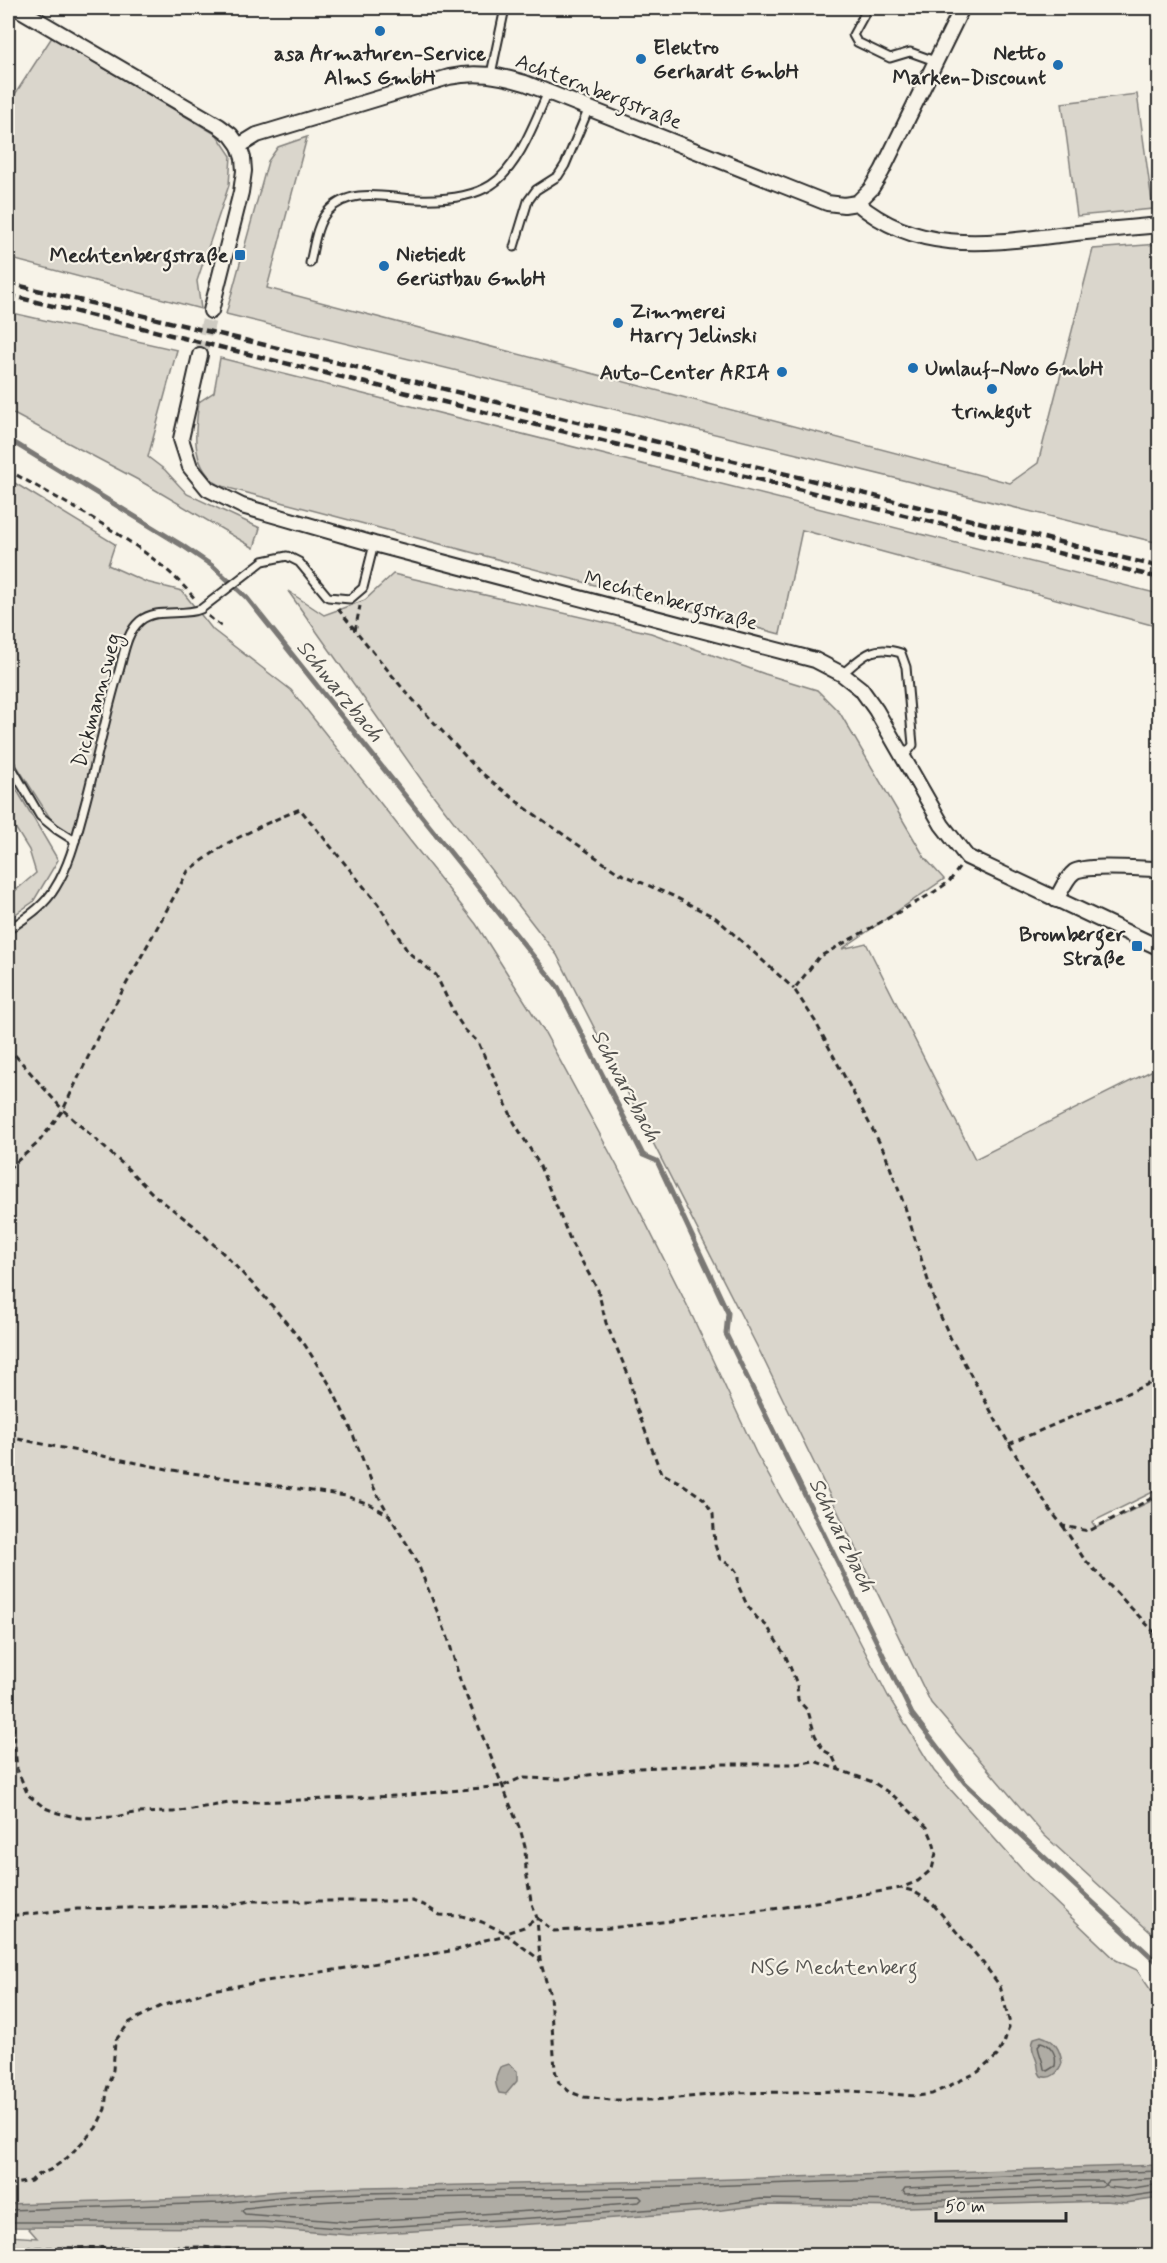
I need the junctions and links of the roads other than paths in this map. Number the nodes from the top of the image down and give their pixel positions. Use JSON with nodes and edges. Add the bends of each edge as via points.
{"nodes":[{"id":1,"x":17,"y":8,"type":"edge"},
{"id":2,"x":505,"y":8,"type":"edge"},
{"id":3,"x":962,"y":8,"type":"edge"},
{"id":4,"x":864,"y":15,"type":"dead end"},
{"id":5,"x":935,"y":61,"type":"junction"},
{"id":6,"x":491,"y":74,"type":"junction"},
{"id":7,"x":548,"y":92,"type":"junction"},
{"id":8,"x":589,"y":108,"type":"junction"},
{"id":9,"x":239,"y":146,"type":"junction"},
{"id":10,"x":857,"y":202,"type":"junction"},
{"id":11,"x":1160,"y":225,"type":"edge"},
{"id":12,"x":514,"y":247,"type":"dead end"},
{"id":13,"x":309,"y":263,"type":"dead end"},
{"id":14,"x":211,"y":311,"type":"tunnel mouth"},
{"id":15,"x":200,"y":355,"type":"tunnel mouth"},
{"id":16,"x":374,"y":544,"type":"junction"},
{"id":17,"x":842,"y":674,"type":"junction"},
{"id":18,"x":903,"y":758,"type":"junction"},
{"id":19,"x":8,"y":761,"type":"edge"},
{"id":20,"x":75,"y":841,"type":"junction"},
{"id":21,"x":1160,"y":869,"type":"edge"},
{"id":22,"x":1056,"y":900,"type":"junction"},
{"id":23,"x":8,"y":930,"type":"edge"},
{"id":24,"x":1160,"y":948,"type":"edge"}],
"edges":[{"from":1,"to":9,"type":"street","via":[[219,126]]},
{"from":2,"to":6,"type":"lane"},
{"from":3,"to":5,"type":"street"},
{"from":4,"to":5,"type":"lane","via":[[853,35],[857,42],[890,58],[910,52]]},
{"from":5,"to":10,"type":"street","via":[[882,171]]},
{"from":6,"to":7,"type":"street","name":"Achternbergstraße"},
{"from":6,"to":9,"type":"street","name":"Achternbergstraße","via":[[449,77],[257,135]]},
{"from":7,"to":8,"type":"street","name":"Achternbergstraße"},
{"from":7,"to":13,"type":"lane","via":[[512,164],[490,186],[445,200],[385,195],[339,203],[327,212],[318,228]]},
{"from":8,"to":10,"type":"street","name":"Achternbergstraße","via":[[827,203],[844,206]]},
{"from":8,"to":12,"type":"lane","via":[[558,176],[536,190],[528,201]]},
{"from":9,"to":14,"type":"street","via":[[244,171],[241,192]]},
{"from":10,"to":11,"type":"street","via":[[873,216],[918,237],[977,244]]},
{"from":15,"to":16,"type":"street","name":"Mechtenbergstraße","via":[[181,439],[189,467],[208,489],[242,506]]},
{"from":16,"to":17,"type":"street","name":"Mechtenbergstraße","via":[[783,651],[815,660]]},
{"from":16,"to":20,"type":"lane","name":"Dickmannsweg","via":[[363,588],[350,599],[328,597],[299,562],[287,556],[263,561],[201,609],[147,616],[130,632]]},
{"from":17,"to":18,"type":"street","name":"Mechtenbergstraße","via":[[861,689]]},
{"from":17,"to":18,"type":"lane","via":[[865,654],[885,648],[901,653],[906,667],[913,745]]},
{"from":18,"to":22,"type":"street","name":"Mechtenbergstraße","via":[[942,825],[968,857]]},
{"from":19,"to":20,"type":"lane","via":[[40,816]]},
{"from":20,"to":23,"type":"lane","name":"Dickmannsweg","via":[[54,890],[30,915]]},
{"from":21,"to":22,"type":"street","via":[[1090,868],[1075,872]]},
{"from":22,"to":24,"type":"street","name":"Mechtenbergstraße"}]}
